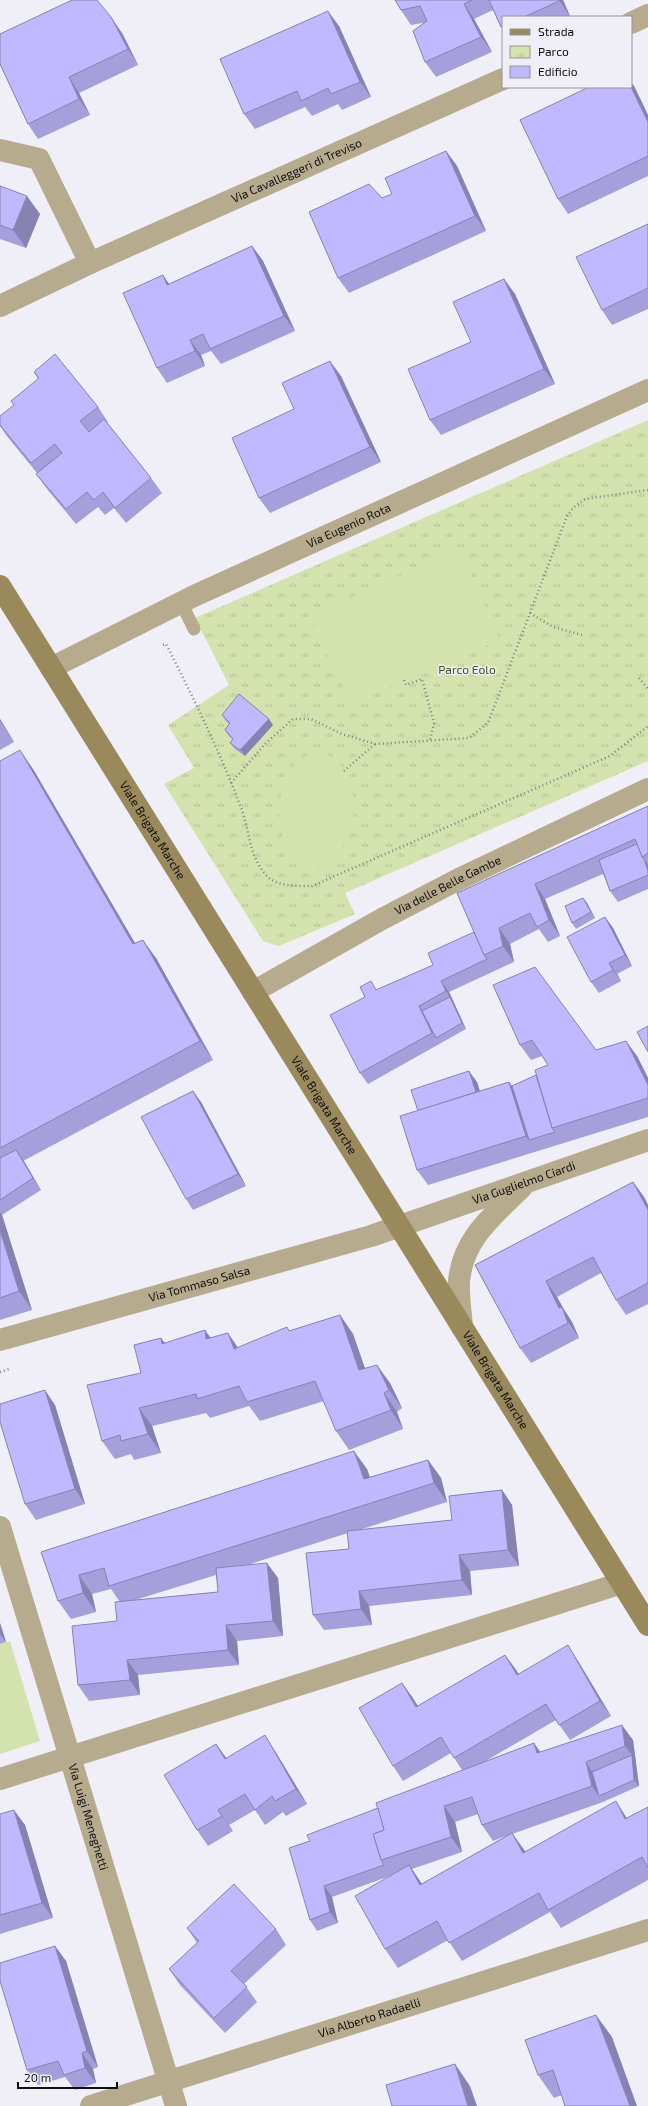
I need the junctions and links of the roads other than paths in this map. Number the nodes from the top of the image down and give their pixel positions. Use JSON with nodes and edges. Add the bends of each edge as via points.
{"nodes":[{"id":1,"x":648,"y":15,"type":"edge"},
{"id":2,"x":632,"y":23,"type":"edge"},
{"id":3,"x":502,"y":79,"type":"edge"},
{"id":4,"x":0,"y":150,"type":"edge"},
{"id":5,"x":90,"y":263,"type":"junction"},
{"id":6,"x":0,"y":306,"type":"edge"},
{"id":7,"x":648,"y":390,"type":"edge"},
{"id":8,"x":0,"y":586,"type":"edge"},
{"id":9,"x":181,"y":602,"type":"junction"},
{"id":10,"x":194,"y":629,"type":"dead end"},
{"id":11,"x":51,"y":668,"type":"junction"},
{"id":12,"x":648,"y":789,"type":"edge"},
{"id":13,"x":253,"y":992,"type":"junction"},
{"id":14,"x":648,"y":1140,"type":"edge"},
{"id":15,"x":525,"y":1183,"type":"junction"},
{"id":16,"x":399,"y":1226,"type":"junction"},
{"id":17,"x":462,"y":1327,"type":"junction"},
{"id":18,"x":0,"y":1340,"type":"edge"},
{"id":19,"x":0,"y":1527,"type":"edge"},
{"id":20,"x":622,"y":1583,"type":"junction"},
{"id":21,"x":648,"y":1625,"type":"edge"},
{"id":22,"x":70,"y":1757,"type":"junction"},
{"id":23,"x":0,"y":1779,"type":"edge"},
{"id":24,"x":648,"y":1930,"type":"edge"},
{"id":25,"x":168,"y":2082,"type":"junction"},
{"id":26,"x":91,"y":2106,"type":"edge"},
{"id":27,"x":176,"y":2106,"type":"edge"}],
"edges":[{"from":1,"to":2,"type":"street"},
{"from":3,"to":5,"type":"street","name":"Via Cavalleggeri di Treviso"},
{"from":4,"to":5,"type":"street","via":[[39,159]]},
{"from":5,"to":6,"type":"street","name":"Via Cavalleggeri di Treviso"},
{"from":7,"to":9,"type":"street","name":"Via Eugenio Rota"},
{"from":8,"to":11,"type":"street","name":"Viale Brigata Marche"},
{"from":9,"to":10,"type":"lane"},
{"from":9,"to":11,"type":"street","name":"Via Eugenio Rota"},
{"from":11,"to":13,"type":"street","name":"Viale Brigata Marche"},
{"from":12,"to":13,"type":"street","name":"Via delle Belle Gambe","via":[[459,879]]},
{"from":13,"to":16,"type":"street","name":"Viale Brigata Marche"},
{"from":14,"to":15,"type":"street","name":"Via Guglielmo Ciardi"},
{"from":15,"to":16,"type":"street","name":"Via Guglielmo Ciardi"},
{"from":15,"to":17,"type":"street","via":[[477,1232],[466,1248],[459,1282]]},
{"from":16,"to":17,"type":"street","name":"Viale Brigata Marche"},
{"from":16,"to":18,"type":"street","name":"Via Tommaso Salsa"},
{"from":17,"to":20,"type":"street","name":"Viale Brigata Marche"},
{"from":19,"to":22,"type":"street","name":"Via Luigi Meneghetti"},
{"from":20,"to":21,"type":"street","name":"Viale Brigata Marche"},
{"from":20,"to":22,"type":"street"},
{"from":22,"to":23,"type":"street"},
{"from":22,"to":25,"type":"street","name":"Via Luigi Meneghetti"},
{"from":24,"to":25,"type":"street","name":"Via Alberto Radaelli"},
{"from":25,"to":26,"type":"street","name":"Via Alberto Radaelli"},
{"from":25,"to":27,"type":"street","name":"Via Luigi Meneghetti"}]}
